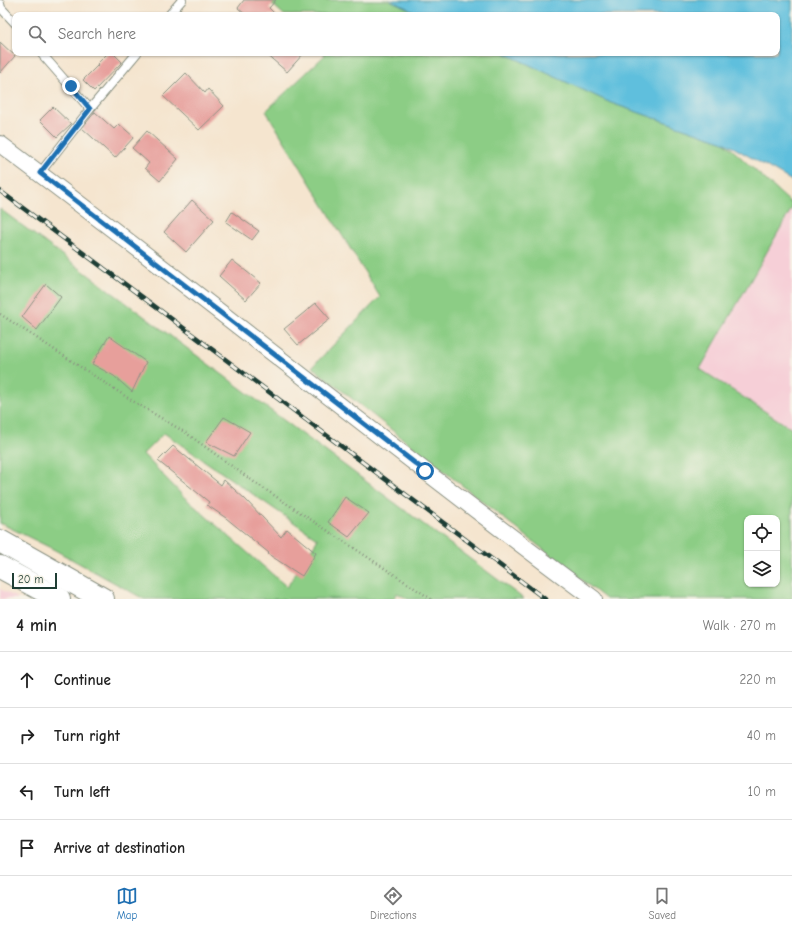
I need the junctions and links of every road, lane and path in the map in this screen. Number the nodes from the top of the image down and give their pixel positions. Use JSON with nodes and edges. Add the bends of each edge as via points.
{"nodes":[{"id":1,"x":182,"y":0,"type":"edge"},
{"id":2,"x":0,"y":4,"type":"edge"},
{"id":3,"x":172,"y":12,"type":"edge"},
{"id":4,"x":12,"y":20,"type":"edge"},
{"id":5,"x":44,"y":56,"type":"edge"},
{"id":6,"x":134,"y":56,"type":"edge"},
{"id":7,"x":90,"y":109,"type":"junction"},
{"id":8,"x":0,"y":144,"type":"edge"},
{"id":9,"x":40,"y":173,"type":"junction"},
{"id":10,"x":0,"y":314,"type":"edge"},
{"id":11,"x":0,"y":541,"type":"edge"},
{"id":12,"x":0,"y":567,"type":"edge"},
{"id":13,"x":58,"y":599,"type":"edge"},
{"id":14,"x":103,"y":599,"type":"edge"},
{"id":15,"x":431,"y":599,"type":"edge"},
{"id":16,"x":594,"y":599,"type":"edge"}],
"edges":[{"from":1,"to":3,"type":"lane"},
{"from":2,"to":4,"type":"lane"},
{"from":5,"to":7,"type":"lane"},
{"from":6,"to":7,"type":"lane"},
{"from":7,"to":9,"type":"lane"},
{"from":8,"to":9,"type":"street"},
{"from":9,"to":16,"type":"street"},
{"from":10,"to":15,"type":"path","via":[[186,434]]},
{"from":11,"to":14,"type":"highway"},
{"from":12,"to":13,"type":"highway"}]}
